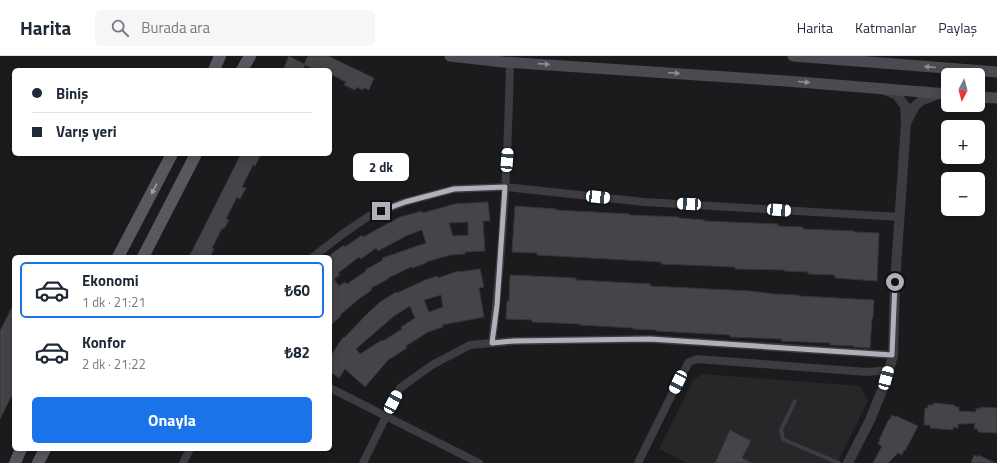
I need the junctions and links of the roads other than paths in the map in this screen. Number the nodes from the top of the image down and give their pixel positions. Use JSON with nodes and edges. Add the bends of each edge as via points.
{"nodes":[{"id":1,"x":220,"y":56,"type":"edge"},
{"id":2,"x":250,"y":56,"type":"edge"},
{"id":3,"x":450,"y":56,"type":"edge"},
{"id":4,"x":793,"y":56,"type":"edge"},
{"id":5,"x":510,"y":62,"type":"junction"},
{"id":6,"x":215,"y":68,"type":"edge"},
{"id":7,"x":243,"y":68,"type":"edge"},
{"id":8,"x":997,"y":72,"type":"edge"},
{"id":9,"x":881,"y":89,"type":"junction"},
{"id":10,"x":941,"y":94,"type":"edge"},
{"id":11,"x":941,"y":95,"type":"edge"},
{"id":12,"x":985,"y":97,"type":"edge"},
{"id":13,"x":997,"y":98,"type":"edge"},
{"id":14,"x":906,"y":123,"type":"junction"},
{"id":15,"x":171,"y":156,"type":"edge"},
{"id":16,"x":195,"y":156,"type":"edge"},
{"id":17,"x":505,"y":187,"type":"junction"},
{"id":18,"x":900,"y":217,"type":"junction"},
{"id":19,"x":119,"y":255,"type":"edge"},
{"id":20,"x":144,"y":255,"type":"edge"},
{"id":21,"x":316,"y":255,"type":"edge"},
{"id":22,"x":492,"y":343,"type":"junction"},
{"id":23,"x":892,"y":355,"type":"junction"},
{"id":24,"x":889,"y":370,"type":"junction"},
{"id":25,"x":332,"y":389,"type":"edge"},
{"id":26,"x":795,"y":401,"type":"dead end"},
{"id":27,"x":386,"y":416,"type":"junction"},
{"id":28,"x":21,"y":451,"type":"edge"},
{"id":29,"x":44,"y":451,"type":"edge"},
{"id":30,"x":189,"y":451,"type":"edge"},
{"id":31,"x":15,"y":463,"type":"edge"},
{"id":32,"x":38,"y":463,"type":"edge"},
{"id":33,"x":183,"y":463,"type":"edge"},
{"id":34,"x":363,"y":463,"type":"edge"},
{"id":35,"x":479,"y":463,"type":"edge"},
{"id":36,"x":638,"y":463,"type":"edge"},
{"id":37,"x":839,"y":463,"type":"edge"},
{"id":38,"x":848,"y":463,"type":"edge"}],
"edges":[{"from":1,"to":6,"type":"main road"},
{"from":2,"to":7,"type":"main road"},
{"from":3,"to":5,"type":"main road"},
{"from":8,"to":4,"type":"main road","one_way":true},
{"from":5,"to":9,"type":"main road","one_way":true},
{"from":5,"to":17,"type":"street"},
{"from":9,"to":10,"type":"main road"},
{"from":9,"to":14,"type":"street","via":[[897,95],[905,106]]},
{"from":11,"to":14,"type":"street","via":[[922,100],[915,106]]},
{"from":12,"to":13,"type":"main road"},
{"from":14,"to":18,"type":"street"},
{"from":15,"to":19,"type":"main road","one_way":true},
{"from":16,"to":20,"type":"main road"},
{"from":17,"to":18,"type":"street","via":[[644,202]]},
{"from":17,"to":21,"type":"street","via":[[454,189],[405,202],[369,216]]},
{"from":17,"to":22,"type":"street"},
{"from":18,"to":23,"type":"street"},
{"from":22,"to":23,"type":"street","via":[[650,339]]},
{"from":22,"to":27,"type":"street","via":[[470,345],[400,388]]},
{"from":23,"to":24,"type":"street"},
{"from":24,"to":36,"type":"street","via":[[867,372],[697,359],[689,362]]},
{"from":24,"to":38,"type":"street","via":[[870,420]]},
{"from":25,"to":27,"type":"street"},
{"from":26,"to":37,"type":"lane","via":[[781,430],[783,438]]},
{"from":27,"to":34,"type":"street"},
{"from":27,"to":35,"type":"street"},
{"from":28,"to":31,"type":"main road"},
{"from":29,"to":32,"type":"main road"},
{"from":30,"to":33,"type":"street"}]}
